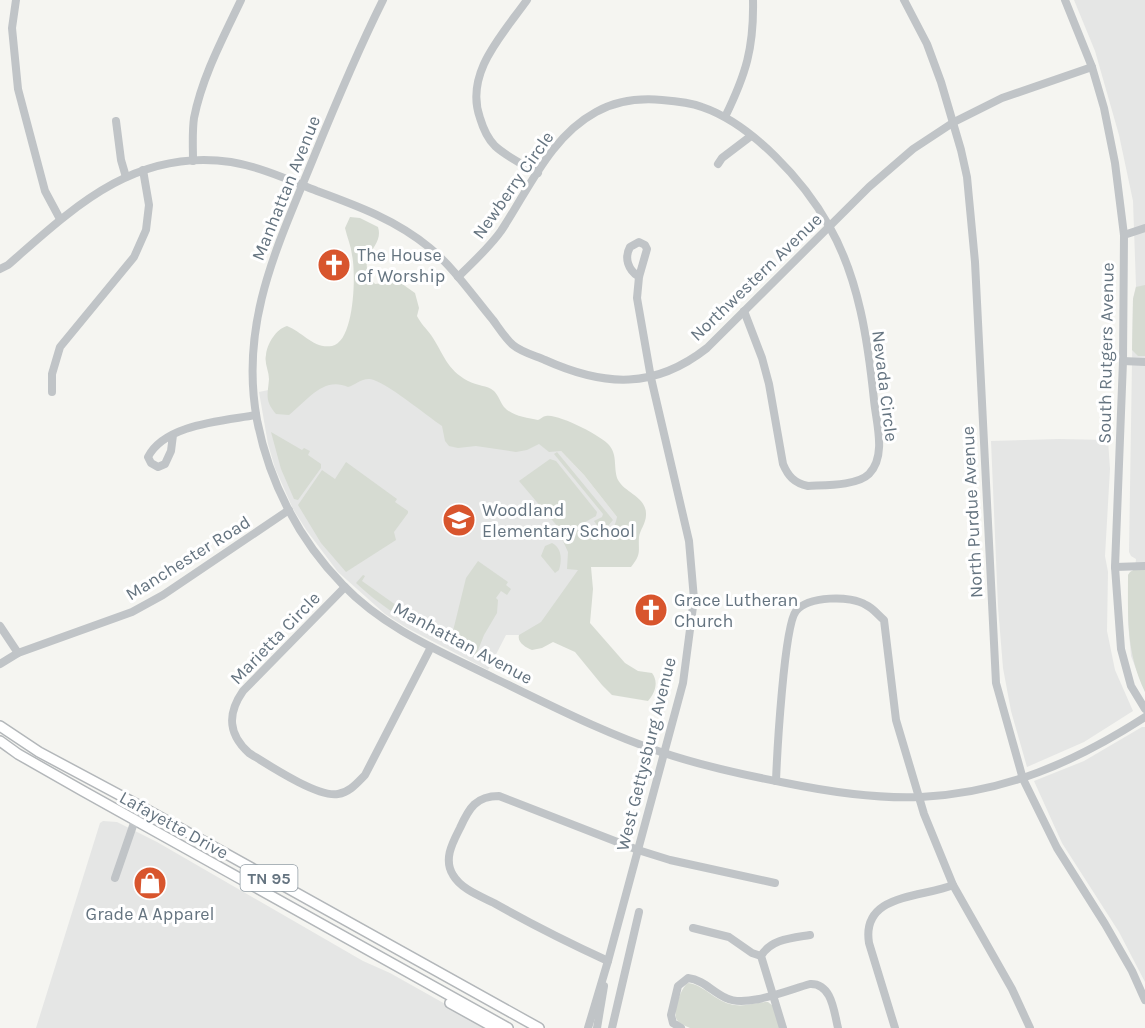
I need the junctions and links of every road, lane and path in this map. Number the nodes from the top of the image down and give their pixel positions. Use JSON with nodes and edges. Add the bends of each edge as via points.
{"nodes":[{"id":1,"x":15,"y":0,"type":"edge"},
{"id":2,"x":241,"y":0,"type":"edge"},
{"id":3,"x":383,"y":0,"type":"edge"},
{"id":4,"x":527,"y":0,"type":"edge"},
{"id":5,"x":753,"y":0,"type":"edge"},
{"id":6,"x":904,"y":0,"type":"edge"},
{"id":7,"x":1065,"y":0,"type":"edge"},
{"id":8,"x":1092,"y":67,"type":"junction"},
{"id":9,"x":725,"y":117,"type":"junction"},
{"id":10,"x":116,"y":121,"type":"dead end"},
{"id":11,"x":954,"y":122,"type":"junction"},
{"id":12,"x":751,"y":136,"type":"junction"},
{"id":13,"x":193,"y":161,"type":"junction"},
{"id":14,"x":718,"y":164,"type":"dead end"},
{"id":15,"x":143,"y":171,"type":"junction"},
{"id":16,"x":538,"y":173,"type":"junction"},
{"id":17,"x":126,"y":177,"type":"junction"},
{"id":18,"x":303,"y":185,"type":"junction"},
{"id":19,"x":60,"y":219,"type":"junction"},
{"id":20,"x":830,"y":226,"type":"junction"},
{"id":21,"x":1145,"y":228,"type":"edge"},
{"id":22,"x":1124,"y":235,"type":"junction"},
{"id":23,"x":0,"y":269,"type":"edge"},
{"id":24,"x":458,"y":277,"type":"junction"},
{"id":25,"x":639,"y":277,"type":"dead end"},
{"id":26,"x":744,"y":311,"type":"junction"},
{"id":27,"x":1123,"y":362,"type":"junction"},
{"id":28,"x":1145,"y":362,"type":"edge"},
{"id":29,"x":651,"y":378,"type":"junction"},
{"id":30,"x":52,"y":392,"type":"dead end"},
{"id":31,"x":256,"y":415,"type":"junction"},
{"id":32,"x":172,"y":435,"type":"dead end"},
{"id":33,"x":289,"y":510,"type":"junction"},
{"id":34,"x":1145,"y":566,"type":"edge"},
{"id":35,"x":1115,"y":567,"type":"junction"},
{"id":36,"x":345,"y":587,"type":"junction"},
{"id":37,"x":0,"y":626,"type":"edge"},
{"id":38,"x":431,"y":647,"type":"junction"},
{"id":39,"x":18,"y":653,"type":"junction"},
{"id":40,"x":0,"y":664,"type":"edge"},
{"id":41,"x":1145,"y":709,"type":"edge"},
{"id":42,"x":1145,"y":717,"type":"edge"},
{"id":43,"x":0,"y":726,"type":"edge"},
{"id":44,"x":0,"y":741,"type":"edge"},
{"id":45,"x":665,"y":754,"type":"junction"},
{"id":46,"x":1023,"y":779,"type":"junction"},
{"id":47,"x":776,"y":781,"type":"junction"},
{"id":48,"x":920,"y":797,"type":"junction"},
{"id":49,"x":142,"y":807,"type":"junction"},
{"id":50,"x":135,"y":820,"type":"junction"},
{"id":51,"x":638,"y":849,"type":"junction"},
{"id":52,"x":115,"y":878,"type":"dead end"},
{"id":53,"x":775,"y":884,"type":"dead end"},
{"id":54,"x":953,"y":885,"type":"junction"},
{"id":55,"x":639,"y":912,"type":"dead end"},
{"id":56,"x":693,"y":928,"type":"dead end"},
{"id":57,"x":810,"y":934,"type":"dead end"},
{"id":58,"x":761,"y":956,"type":"junction"},
{"id":59,"x":608,"y":961,"type":"junction"},
{"id":60,"x":405,"y":970,"type":"junction"},
{"id":61,"x":773,"y":994,"type":"junction"},
{"id":62,"x":1145,"y":1000,"type":"edge"},
{"id":63,"x":495,"y":1028,"type":"edge"},
{"id":64,"x":508,"y":1028,"type":"edge"},
{"id":65,"x":538,"y":1028,"type":"edge"},
{"id":66,"x":588,"y":1028,"type":"edge"},
{"id":67,"x":597,"y":1028,"type":"edge"},
{"id":68,"x":612,"y":1028,"type":"edge"},
{"id":69,"x":681,"y":1028,"type":"edge"},
{"id":70,"x":783,"y":1028,"type":"edge"},
{"id":71,"x":838,"y":1028,"type":"edge"},
{"id":72,"x":895,"y":1028,"type":"edge"},
{"id":73,"x":1030,"y":1028,"type":"edge"}],
"edges":[{"from":1,"to":19,"type":"street","via":[[12,28],[18,89],[45,191]]},
{"from":2,"to":13,"type":"street","via":[[200,96],[194,121]]},
{"from":3,"to":18,"type":"street","name":"Manhattan Avenue","via":[[357,51]]},
{"from":4,"to":16,"type":"street","via":[[487,58],[476,87],[476,107],[483,128],[495,145]]},
{"from":5,"to":9,"type":"street","via":[[747,68]]},
{"from":6,"to":11,"type":"street","name":"North Purdue Avenue","via":[[927,44]]},
{"from":7,"to":8,"type":"street","name":"South Rutgers Avenue"},
{"from":8,"to":11,"type":"street","name":"Northwestern Avenue","via":[[1002,98]]},
{"from":8,"to":22,"type":"street","name":"South Rutgers Avenue","via":[[1115,163]]},
{"from":9,"to":12,"type":"street","name":"Newberry Circle"},
{"from":9,"to":16,"type":"street","name":"Newberry Circle","via":[[686,102],[622,102],[597,112],[574,128],[561,139]]},
{"from":10,"to":17,"type":"street"},
{"from":11,"to":20,"type":"street","name":"Northwestern Avenue","via":[[890,168]]},
{"from":11,"to":46,"type":"street","name":"North Purdue Avenue","via":[[967,177],[973,228],[996,683]]},
{"from":12,"to":14,"type":"street"},
{"from":12,"to":20,"type":"street","name":"Newberry Circle","via":[[786,169]]},
{"from":13,"to":15,"type":"street","name":"Northwestern Avenue"},
{"from":13,"to":18,"type":"street","name":"Northwestern Avenue","via":[[232,162]]},
{"from":15,"to":17,"type":"street","name":"Northwestern Avenue"},
{"from":15,"to":30,"type":"street","via":[[149,205],[146,230],[134,257],[60,347],[52,374]]},
{"from":16,"to":24,"type":"street","name":"Newberry Circle","via":[[499,233]]},
{"from":17,"to":19,"type":"street","name":"Northwestern Avenue","via":[[98,191]]},
{"from":18,"to":24,"type":"street","name":"Northwestern Avenue","via":[[398,225],[431,249]]},
{"from":18,"to":31,"type":"street","name":"Manhattan Avenue","via":[[279,240],[258,310],[253,357]]},
{"from":19,"to":23,"type":"street","name":"Northwestern Avenue"},
{"from":20,"to":26,"type":"street","name":"Northwestern Avenue"},
{"from":20,"to":26,"type":"street","name":"Nevada Circle","via":[[856,293],[870,366],[879,456],[863,479],[808,486],[799,484],[786,472],[770,384]]},
{"from":21,"to":22,"type":"street"},
{"from":22,"to":27,"type":"street","name":"South Rutgers Avenue"},
{"from":24,"to":29,"type":"street","name":"Northwestern Avenue","via":[[514,346],[563,368],[603,378]]},
{"from":25,"to":29,"type":"street","name":"West Gettysburg Avenue","via":[[637,298]]},
{"from":26,"to":29,"type":"street","name":"Northwestern Avenue","via":[[690,361]]},
{"from":27,"to":28,"type":"street"},
{"from":27,"to":35,"type":"street","name":"South Rutgers Avenue"},
{"from":29,"to":45,"type":"street","name":"West Gettysburg Avenue","via":[[689,541],[694,599],[683,683]]},
{"from":31,"to":32,"type":"street","via":[[180,430]]},
{"from":31,"to":33,"type":"street","name":"Manhattan Avenue","via":[[272,474]]},
{"from":33,"to":36,"type":"street","name":"Manhattan Avenue","via":[[310,546]]},
{"from":33,"to":39,"type":"street","name":"Manchester Road","via":[[132,612]]},
{"from":34,"to":35,"type":"street"},
{"from":35,"to":41,"type":"street","name":"South Rutgers Avenue","via":[[1121,649],[1131,686]]},
{"from":36,"to":38,"type":"street","name":"Manhattan Avenue","via":[[373,612]]},
{"from":36,"to":38,"type":"street","name":"Marietta Circle","via":[[237,700],[232,710],[232,727],[249,753],[310,788],[328,794],[350,789],[365,775]]},
{"from":37,"to":39,"type":"street"},
{"from":38,"to":45,"type":"street","name":"Manhattan Avenue","via":[[556,709]]},
{"from":39,"to":40,"type":"street","name":"Manchester Road"},
{"from":42,"to":46,"type":"street","name":"Manhattan Avenue","via":[[1089,751]]},
{"from":43,"to":49,"type":"main road","name":"Lafayette Drive","number":"TN 95","via":[[39,752]]},
{"from":44,"to":50,"type":"main road","name":"Lafayette Drive","number":"TN 95"},
{"from":45,"to":47,"type":"street","name":"Manhattan Avenue"},
{"from":45,"to":51,"type":"street","name":"West Gettysburg Avenue"},
{"from":46,"to":48,"type":"street","name":"Manhattan Avenue"},
{"from":46,"to":62,"type":"street","name":"North Purdue Avenue","via":[[1057,848],[1105,924]]},
{"from":47,"to":48,"type":"street","name":"Manhattan Avenue","via":[[861,795]]},
{"from":47,"to":48,"type":"street","via":[[790,625],[796,611],[811,601],[845,598],[865,604],[884,620],[896,720]]},
{"from":48,"to":54,"type":"street"},
{"from":49,"to":50,"type":"street"},
{"from":49,"to":65,"type":"main road","name":"Lafayette Drive","number":"TN 95"},
{"from":50,"to":52,"type":"street"},
{"from":50,"to":60,"type":"main road","name":"Lafayette Drive","number":"TN 95"},
{"from":51,"to":53,"type":"street"},
{"from":51,"to":59,"type":"street","name":"West Gettysburg Avenue"},
{"from":51,"to":59,"type":"street","via":[[499,796],[490,796],[474,802],[468,810],[448,858],[453,876],[460,884]]},
{"from":54,"to":72,"type":"street","via":[[895,900],[882,907],[872,921],[868,937]]},
{"from":54,"to":73,"type":"street"},
{"from":55,"to":68,"type":"street"},
{"from":56,"to":58,"type":"street","via":[[729,938]]},
{"from":57,"to":58,"type":"street","via":[[774,943]]},
{"from":58,"to":61,"type":"street"},
{"from":59,"to":66,"type":"street","name":"West Gettysburg Avenue"},
{"from":59,"to":67,"type":"street"},
{"from":60,"to":63,"type":"main road","via":[[417,984]]},
{"from":60,"to":64,"type":"main road","name":"Lafayette Drive","number":"TN 95"},
{"from":61,"to":69,"type":"street","via":[[735,1001],[701,981],[686,978],[678,986],[671,1015],[673,1023]]},
{"from":61,"to":70,"type":"street"},
{"from":61,"to":71,"type":"street","via":[[810,984],[822,986],[828,993]]}]}
